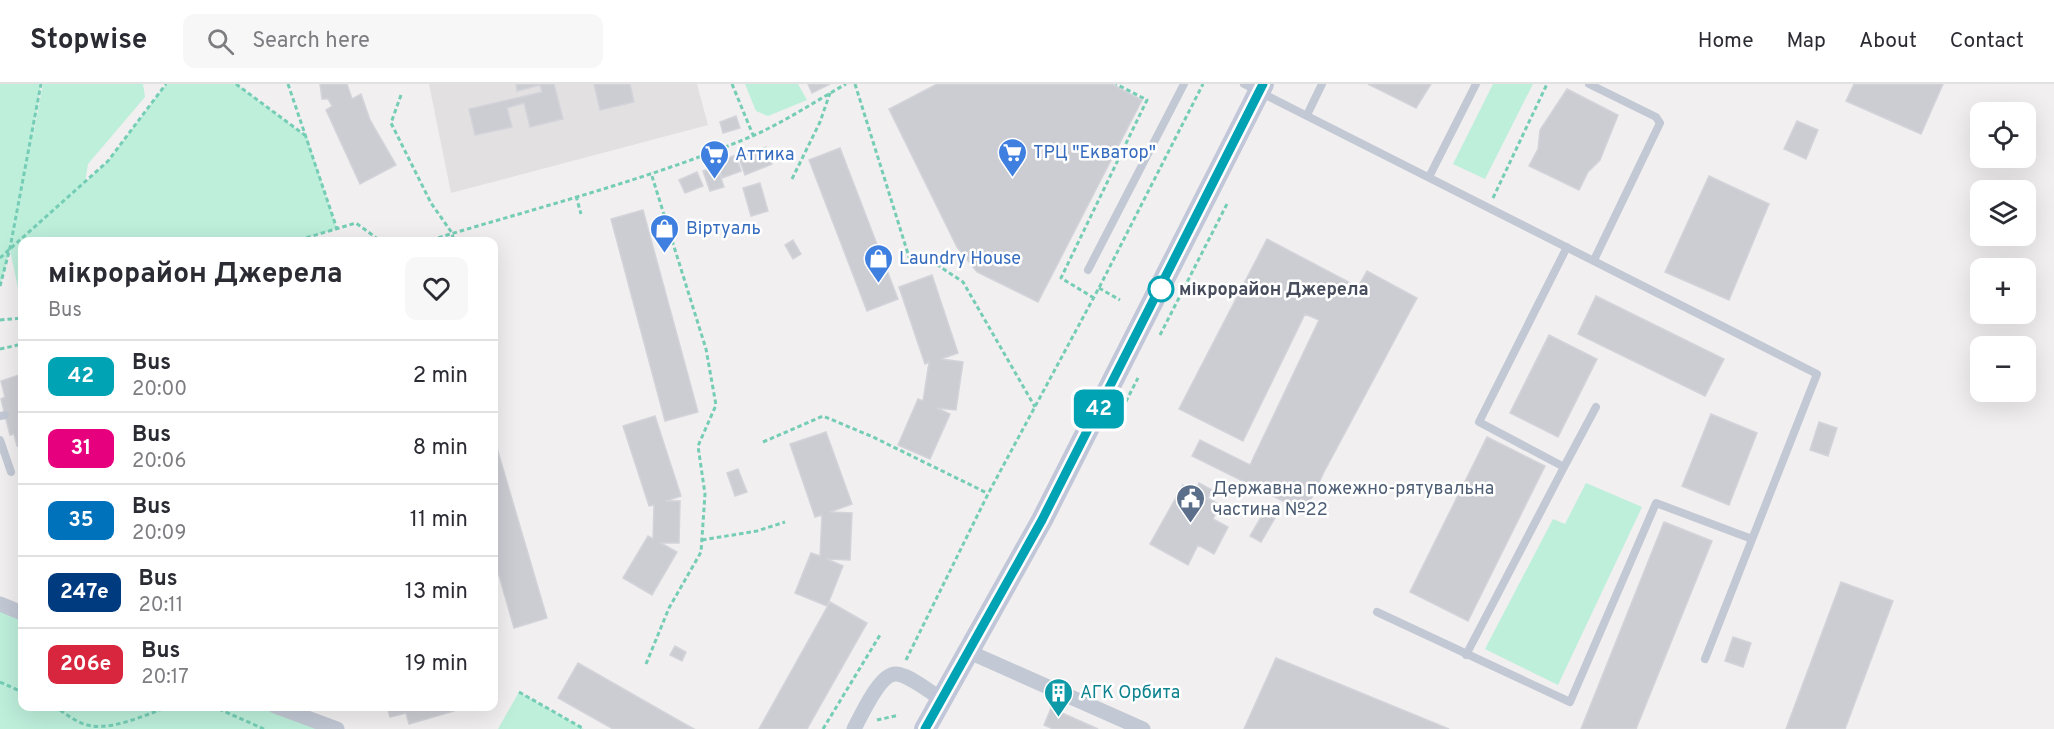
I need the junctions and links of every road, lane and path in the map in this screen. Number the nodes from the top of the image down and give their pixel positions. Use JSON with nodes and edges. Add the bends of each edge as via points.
{"nodes":[{"id":1,"x":41,"y":84,"type":"edge"},
{"id":2,"x":166,"y":84,"type":"edge"},
{"id":3,"x":236,"y":84,"type":"edge"},
{"id":4,"x":288,"y":84,"type":"edge"},
{"id":5,"x":732,"y":84,"type":"edge"},
{"id":6,"x":846,"y":84,"type":"edge"},
{"id":7,"x":855,"y":84,"type":"edge"},
{"id":8,"x":1116,"y":84,"type":"edge"},
{"id":9,"x":1184,"y":84,"type":"edge"},
{"id":10,"x":1203,"y":84,"type":"edge"},
{"id":11,"x":1322,"y":84,"type":"edge"},
{"id":12,"x":1476,"y":84,"type":"edge"},
{"id":13,"x":1547,"y":84,"type":"edge"},
{"id":14,"x":1589,"y":84,"type":"edge"},
{"id":15,"x":1255,"y":86,"type":"edge"},
{"id":16,"x":830,"y":93,"type":"junction"},
{"id":17,"x":401,"y":95,"type":"dead end"},
{"id":18,"x":1307,"y":116,"type":"junction"},
{"id":19,"x":753,"y":135,"type":"junction"},
{"id":20,"x":307,"y":137,"type":"junction"},
{"id":21,"x":651,"y":173,"type":"junction"},
{"id":22,"x":1429,"y":177,"type":"junction"},
{"id":23,"x":792,"y":179,"type":"dead end"},
{"id":24,"x":576,"y":195,"type":"junction"},
{"id":25,"x":1488,"y":208,"type":"junction"},
{"id":26,"x":581,"y":214,"type":"dead end"},
{"id":27,"x":337,"y":229,"type":"junction"},
{"id":28,"x":452,"y":233,"type":"junction"},
{"id":29,"x":22,"y":237,"type":"edge"},
{"id":30,"x":309,"y":237,"type":"edge"},
{"id":31,"x":375,"y":237,"type":"edge"},
{"id":32,"x":440,"y":237,"type":"edge"},
{"id":33,"x":453,"y":237,"type":"edge"},
{"id":34,"x":18,"y":241,"type":"edge"},
{"id":35,"x":1567,"y":247,"type":"junction"},
{"id":36,"x":10,"y":248,"type":"junction"},
{"id":37,"x":0,"y":258,"type":"edge"},
{"id":38,"x":1594,"y":260,"type":"junction"},
{"id":39,"x":1088,"y":270,"type":"dead end"},
{"id":40,"x":0,"y":286,"type":"edge"},
{"id":41,"x":1099,"y":288,"type":"junction"},
{"id":42,"x":1094,"y":298,"type":"junction"},
{"id":43,"x":1120,"y":300,"type":"dead end"},
{"id":44,"x":18,"y":318,"type":"edge"},
{"id":45,"x":0,"y":320,"type":"edge"},
{"id":46,"x":18,"y":345,"type":"edge"},
{"id":47,"x":0,"y":349,"type":"edge"},
{"id":48,"x":1035,"y":407,"type":"junction"},
{"id":49,"x":1596,"y":407,"type":"dead end"},
{"id":50,"x":0,"y":440,"type":"edge"},
{"id":51,"x":763,"y":442,"type":"dead end"},
{"id":52,"x":1564,"y":467,"type":"junction"},
{"id":53,"x":11,"y":472,"type":"dead end"},
{"id":54,"x":988,"y":494,"type":"junction"},
{"id":55,"x":784,"y":522,"type":"dead end"},
{"id":56,"x":1752,"y":539,"type":"junction"},
{"id":57,"x":702,"y":540,"type":"junction"},
{"id":58,"x":0,"y":604,"type":"edge"},
{"id":59,"x":18,"y":611,"type":"edge"},
{"id":60,"x":1377,"y":612,"type":"dead end"},
{"id":61,"x":880,"y":635,"type":"dead end"},
{"id":62,"x":967,"y":651,"type":"junction"},
{"id":63,"x":1466,"y":655,"type":"junction"},
{"id":64,"x":1705,"y":659,"type":"dead end"},
{"id":65,"x":646,"y":664,"type":"dead end"},
{"id":66,"x":899,"y":674,"type":"junction"},
{"id":67,"x":0,"y":682,"type":"edge"},
{"id":68,"x":18,"y":690,"type":"edge"},
{"id":69,"x":519,"y":692,"type":"dead end"},
{"id":70,"x":942,"y":699,"type":"junction"},
{"id":71,"x":62,"y":711,"type":"edge"},
{"id":72,"x":155,"y":711,"type":"edge"},
{"id":73,"x":223,"y":711,"type":"edge"},
{"id":74,"x":288,"y":711,"type":"edge"},
{"id":75,"x":876,"y":713,"type":"dead end"},
{"id":76,"x":898,"y":715,"type":"dead end"},
{"id":77,"x":264,"y":729,"type":"edge"},
{"id":78,"x":337,"y":729,"type":"edge"},
{"id":79,"x":584,"y":729,"type":"edge"},
{"id":80,"x":823,"y":729,"type":"edge"},
{"id":81,"x":854,"y":729,"type":"edge"},
{"id":82,"x":926,"y":729,"type":"edge"},
{"id":83,"x":1143,"y":729,"type":"edge"}],
"edges":[{"from":1,"to":36,"type":"path"},
{"from":2,"to":29,"type":"path","via":[[108,161]]},
{"from":3,"to":20,"type":"path"},
{"from":4,"to":20,"type":"path"},
{"from":5,"to":19,"type":"path"},
{"from":6,"to":16,"type":"path"},
{"from":7,"to":48,"type":"path","via":[[909,258],[933,262],[963,282]]},
{"from":8,"to":42,"type":"path","via":[[1147,100],[1061,278]]},
{"from":9,"to":39,"type":"lane"},
{"from":10,"to":41,"type":"path"},
{"from":11,"to":18,"type":"lane"},
{"from":12,"to":22,"type":"lane"},
{"from":13,"to":25,"type":"path"},
{"from":14,"to":38,"type":"lane","via":[[1656,117],[1660,123]]},
{"from":15,"to":18,"type":"lane"},
{"from":15,"to":62,"type":"main road","via":[[1042,520]]},
{"from":16,"to":19,"type":"path"},
{"from":16,"to":23,"type":"path"},
{"from":17,"to":28,"type":"path","via":[[391,123],[430,203]]},
{"from":18,"to":22,"type":"lane"},
{"from":19,"to":21,"type":"path"},
{"from":20,"to":27,"type":"path"},
{"from":21,"to":24,"type":"path"},
{"from":21,"to":57,"type":"path","via":[[706,349],[716,405],[698,446],[705,494]]},
{"from":22,"to":25,"type":"lane"},
{"from":24,"to":26,"type":"path"},
{"from":24,"to":28,"type":"path"},
{"from":25,"to":35,"type":"lane"},
{"from":27,"to":30,"type":"path"},
{"from":27,"to":31,"type":"path","via":[[356,224]]},
{"from":28,"to":32,"type":"path"},
{"from":28,"to":33,"type":"path"},
{"from":34,"to":36,"type":"path"},
{"from":35,"to":38,"type":"lane"},
{"from":35,"to":52,"type":"lane","via":[[1479,422]]},
{"from":36,"to":37,"type":"path"},
{"from":36,"to":40,"type":"path"},
{"from":38,"to":56,"type":"lane","via":[[1817,374]]},
{"from":41,"to":42,"type":"path"},
{"from":41,"to":43,"type":"path"},
{"from":42,"to":48,"type":"path"},
{"from":44,"to":45,"type":"path"},
{"from":46,"to":47,"type":"path"},
{"from":48,"to":54,"type":"path"},
{"from":49,"to":52,"type":"lane"},
{"from":50,"to":53,"type":"lane"},
{"from":51,"to":54,"type":"path","via":[[823,416]]},
{"from":52,"to":63,"type":"lane"},
{"from":54,"to":66,"type":"path"},
{"from":55,"to":57,"type":"path","via":[[758,531]]},
{"from":56,"to":63,"type":"lane","via":[[1656,503],[1570,702]]},
{"from":56,"to":64,"type":"lane"},
{"from":57,"to":65,"type":"path","via":[[701,552],[669,608]]},
{"from":58,"to":59,"type":"street"},
{"from":60,"to":63,"type":"lane"},
{"from":61,"to":80,"type":"path"},
{"from":62,"to":70,"type":"main road"},
{"from":62,"to":83,"type":"street"},
{"from":66,"to":70,"type":"street"},
{"from":66,"to":81,"type":"street","via":[[889,675],[880,683]]},
{"from":67,"to":68,"type":"path"},
{"from":69,"to":79,"type":"path"},
{"from":70,"to":82,"type":"main road"},
{"from":71,"to":72,"type":"path","via":[[93,727],[113,725]]},
{"from":73,"to":77,"type":"path"},
{"from":74,"to":78,"type":"street"},
{"from":75,"to":76,"type":"path","via":[[870,722]]}]}
